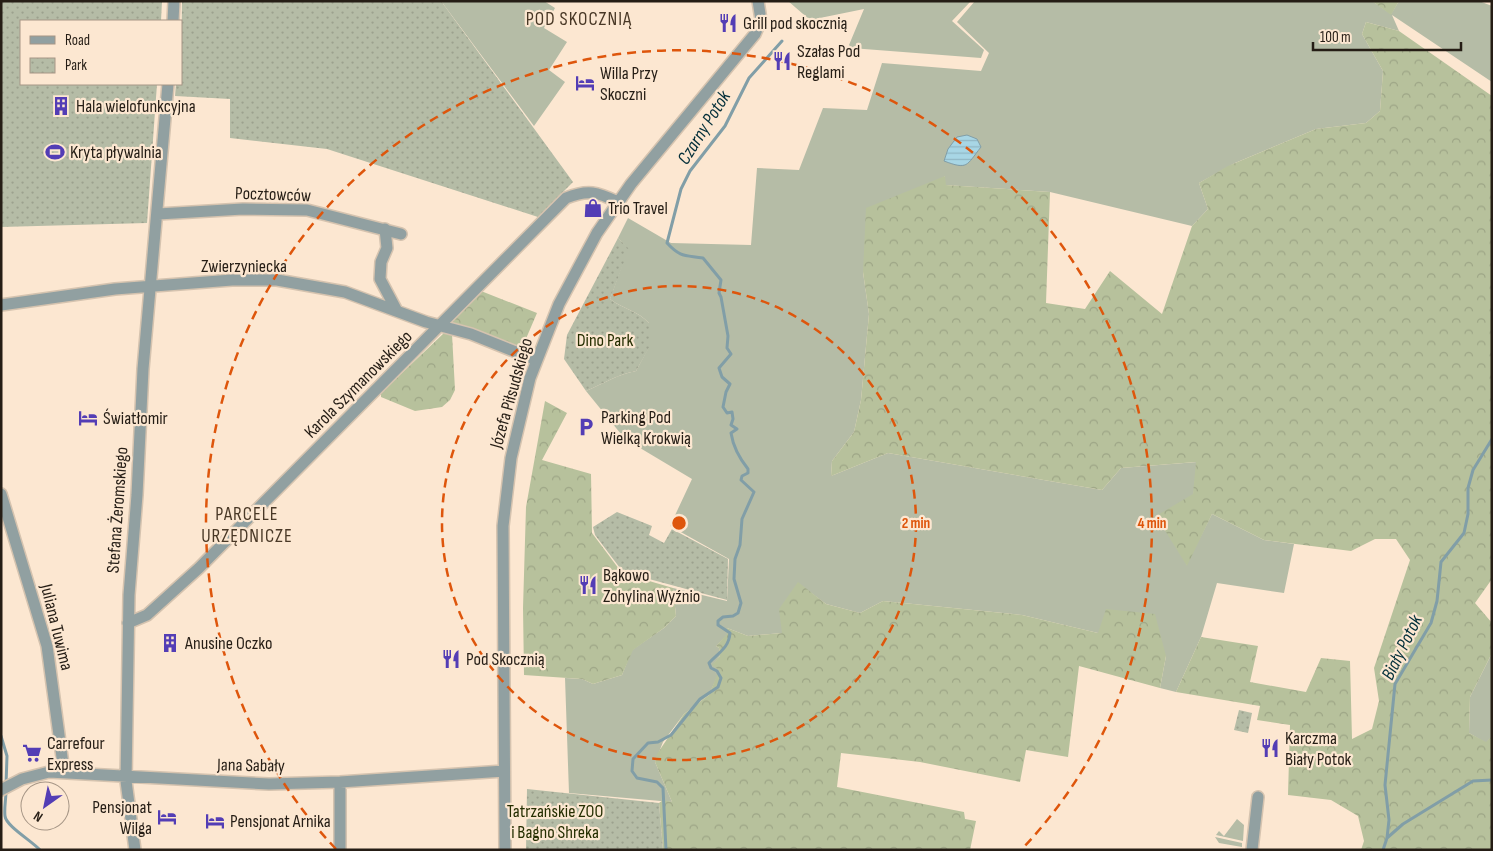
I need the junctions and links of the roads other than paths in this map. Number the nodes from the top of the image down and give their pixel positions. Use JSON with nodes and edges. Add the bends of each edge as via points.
{"nodes":[{"id":1,"x":174,"y":1,"type":"edge"},
{"id":2,"x":758,"y":1,"type":"edge"},
{"id":3,"x":173,"y":20,"type":"edge"},
{"id":4,"x":168,"y":85,"type":"edge"},
{"id":5,"x":618,"y":202,"type":"junction"},
{"id":6,"x":158,"y":214,"type":"junction"},
{"id":7,"x":385,"y":229,"type":"junction"},
{"id":8,"x":401,"y":234,"type":"dead end"},
{"id":9,"x":150,"y":287,"type":"junction"},
{"id":10,"x":1,"y":305,"type":"edge"},
{"id":11,"x":397,"y":311,"type":"junction"},
{"id":12,"x":440,"y":326,"type":"junction"},
{"id":13,"x":536,"y":360,"type":"junction"},
{"id":14,"x":1,"y":494,"type":"edge"},
{"id":15,"x":128,"y":623,"type":"junction"},
{"id":16,"x":504,"y":771,"type":"junction"},
{"id":17,"x":64,"y":772,"type":"junction"},
{"id":18,"x":127,"y":776,"type":"junction"},
{"id":19,"x":340,"y":782,"type":"junction"},
{"id":20,"x":1,"y":790,"type":"edge"},
{"id":21,"x":1258,"y":797,"type":"dead end"},
{"id":22,"x":136,"y":850,"type":"edge"},
{"id":23,"x":340,"y":850,"type":"edge"},
{"id":24,"x":505,"y":850,"type":"edge"},
{"id":25,"x":1252,"y":850,"type":"edge"}],
"edges":[{"from":1,"to":3,"type":"street"},
{"from":2,"to":5,"type":"street","name":"Józefa Piłsudskiego","via":[[761,14],[755,34]]},
{"from":4,"to":6,"type":"street","name":"Stefana Żeromskiego"},
{"from":5,"to":12,"type":"street","name":"Karola Szymanowskiego","via":[[598,193],[581,192],[566,198]]},
{"from":5,"to":13,"type":"street","name":"Józefa Piłsudskiego","via":[[571,279]]},
{"from":6,"to":7,"type":"street","name":"Pocztowców","via":[[243,208],[307,210]]},
{"from":6,"to":9,"type":"street","name":"Stefana Żeromskiego"},
{"from":7,"to":8,"type":"street","name":"Pocztowców"},
{"from":7,"to":11,"type":"street","via":[[387,248],[381,262],[380,279]]},
{"from":9,"to":10,"type":"street","name":"Zwierzyniecka"},
{"from":9,"to":11,"type":"street","name":"Zwierzyniecka","via":[[277,280],[345,292]]},
{"from":9,"to":15,"type":"street","name":"Stefana Żeromskiego"},
{"from":11,"to":12,"type":"street","name":"Zwierzyniecka"},
{"from":12,"to":13,"type":"street","name":"Zwierzyniecka","via":[[471,334]]},
{"from":12,"to":15,"type":"street","name":"Karola Szymanowskiego","via":[[199,568],[147,615]]},
{"from":13,"to":16,"type":"street","name":"Józefa Piłsudskiego","via":[[515,439],[504,513]]},
{"from":14,"to":17,"type":"street","name":"Juliana Tuwima","via":[[47,646]]},
{"from":15,"to":18,"type":"street","name":"Stefana Żeromskiego"},
{"from":16,"to":19,"type":"street","name":"Jana Sabały"},
{"from":16,"to":24,"type":"street","name":"Józefa Piłsudskiego"},
{"from":17,"to":18,"type":"street","name":"Jana Sabały"},
{"from":17,"to":20,"type":"street","name":"Jana Sabały","via":[[36,774]]},
{"from":18,"to":19,"type":"street","name":"Jana Sabały","via":[[269,784]]},
{"from":18,"to":22,"type":"street","name":"Stefana Żeromskiego"},
{"from":19,"to":23,"type":"street"},
{"from":21,"to":25,"type":"street"}]}
